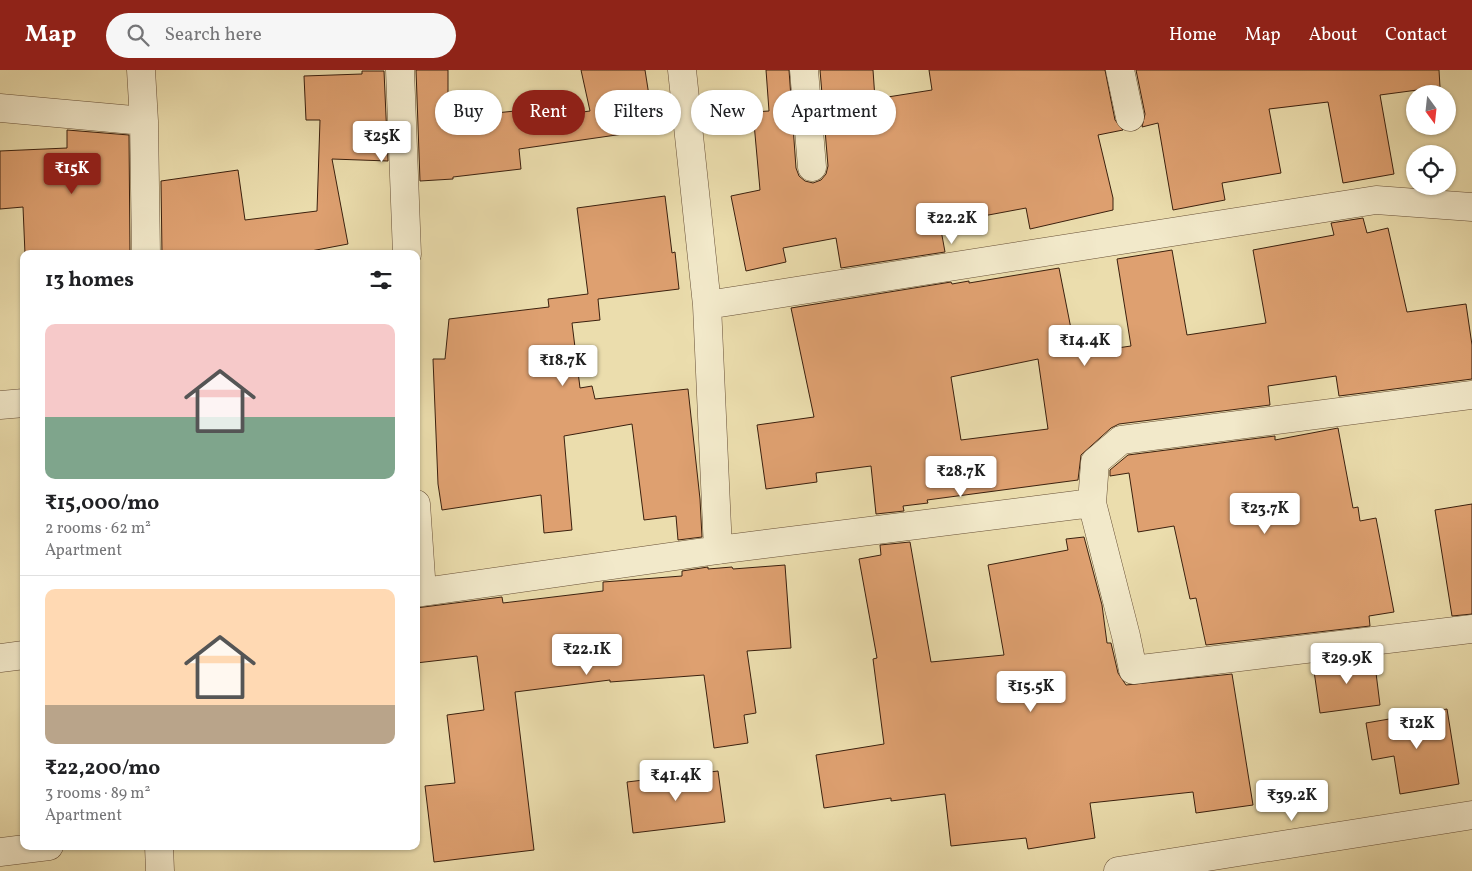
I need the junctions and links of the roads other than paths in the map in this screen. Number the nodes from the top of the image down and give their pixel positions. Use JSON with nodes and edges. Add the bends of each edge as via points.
{"nodes":[{"id":1,"x":141,"y":70,"type":"edge"},
{"id":2,"x":400,"y":70,"type":"edge"},
{"id":3,"x":682,"y":70,"type":"edge"},
{"id":4,"x":804,"y":70,"type":"edge"},
{"id":5,"x":1120,"y":70,"type":"edge"},
{"id":6,"x":0,"y":108,"type":"edge"},
{"id":7,"x":1130,"y":117,"type":"dead end"},
{"id":8,"x":144,"y":121,"type":"junction"},
{"id":9,"x":812,"y":167,"type":"dead end"},
{"id":10,"x":1472,"y":207,"type":"edge"},
{"id":11,"x":146,"y":250,"type":"edge"},
{"id":12,"x":406,"y":250,"type":"edge"},
{"id":13,"x":707,"y":305,"type":"junction"},
{"id":14,"x":1472,"y":395,"type":"edge"},
{"id":15,"x":20,"y":403,"type":"edge"},
{"id":16,"x":0,"y":405,"type":"edge"},
{"id":17,"x":1092,"y":503,"type":"junction"},
{"id":18,"x":718,"y":550,"type":"junction"},
{"id":19,"x":420,"y":593,"type":"edge"},
{"id":20,"x":1472,"y":629,"type":"edge"},
{"id":21,"x":20,"y":656,"type":"edge"},
{"id":22,"x":0,"y":658,"type":"edge"},
{"id":23,"x":1472,"y":815,"type":"edge"},
{"id":24,"x":20,"y":850,"type":"edge"},
{"id":25,"x":159,"y":850,"type":"edge"},
{"id":26,"x":0,"y":852,"type":"edge"},
{"id":27,"x":160,"y":871,"type":"edge"},
{"id":28,"x":1118,"y":871,"type":"edge"}],
"edges":[{"from":1,"to":8,"type":"street"},
{"from":2,"to":12,"type":"street"},
{"from":3,"to":13,"type":"street"},
{"from":4,"to":9,"type":"street"},
{"from":5,"to":7,"type":"street"},
{"from":6,"to":8,"type":"street"},
{"from":8,"to":11,"type":"street"},
{"from":10,"to":13,"type":"street","via":[[1376,200]]},
{"from":13,"to":18,"type":"street"},
{"from":14,"to":17,"type":"street","via":[[1121,440],[1095,462]]},
{"from":15,"to":16,"type":"street"},
{"from":17,"to":18,"type":"street"},
{"from":17,"to":20,"type":"street","via":[[1133,670]]},
{"from":18,"to":19,"type":"street"},
{"from":21,"to":22,"type":"street"},
{"from":23,"to":28,"type":"street"},
{"from":24,"to":26,"type":"street"},
{"from":25,"to":27,"type":"street"}]}
